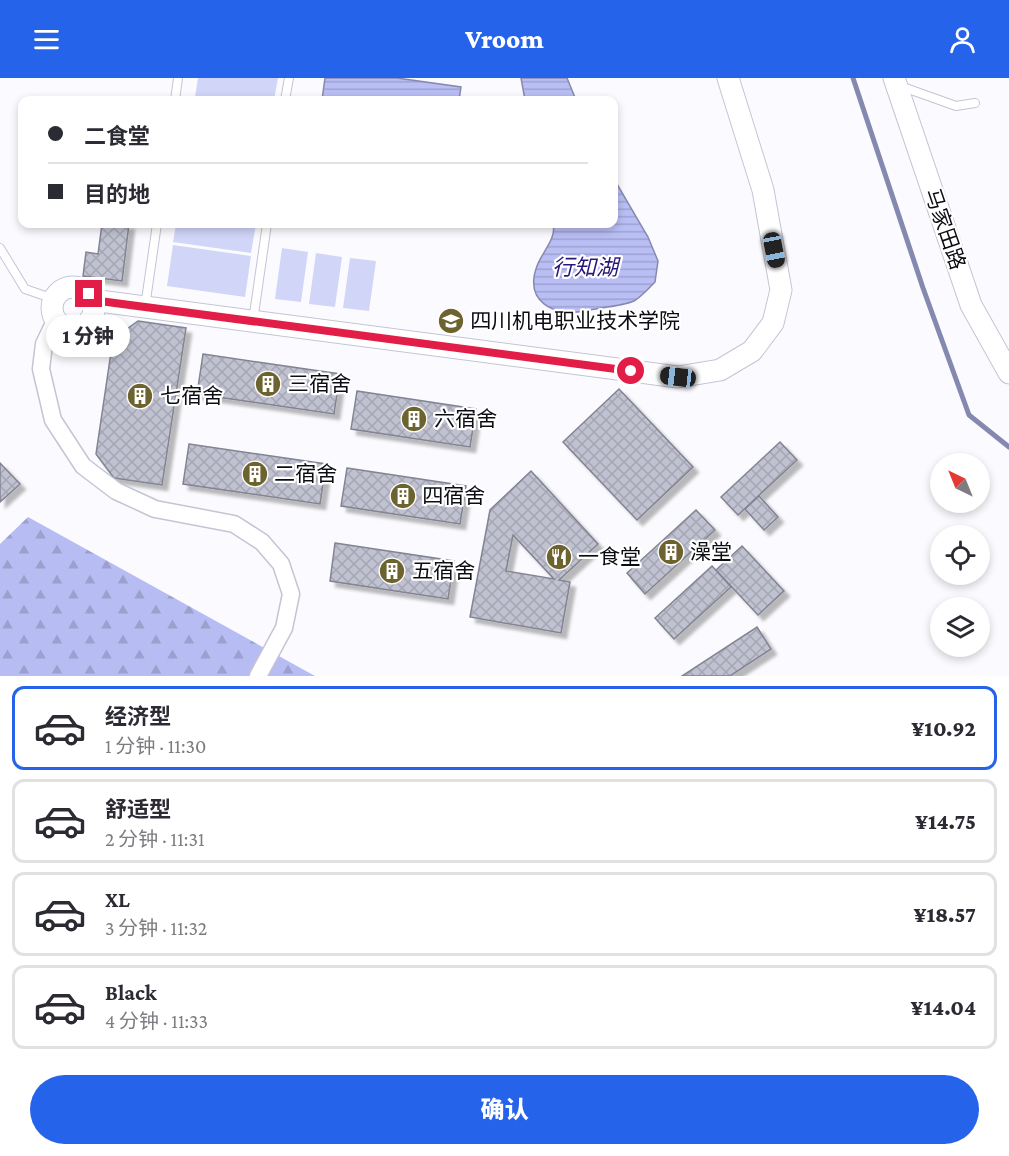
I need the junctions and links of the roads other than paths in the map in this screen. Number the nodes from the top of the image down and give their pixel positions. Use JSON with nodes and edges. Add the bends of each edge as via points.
{"nodes":[{"id":1,"x":178,"y":78,"type":"edge"},
{"id":2,"x":289,"y":78,"type":"edge"},
{"id":3,"x":728,"y":78,"type":"edge"},
{"id":4,"x":895,"y":82,"type":"edge"},
{"id":5,"x":176,"y":96,"type":"edge"},
{"id":6,"x":286,"y":96,"type":"edge"},
{"id":7,"x":975,"y":103,"type":"dead end"},
{"id":8,"x":156,"y":228,"type":"edge"},
{"id":9,"x":266,"y":228,"type":"edge"},
{"id":10,"x":0,"y":248,"type":"edge"},
{"id":11,"x":92,"y":300,"type":"junction"},
{"id":12,"x":145,"y":307,"type":"junction"},
{"id":13,"x":55,"y":309,"type":"junction"},
{"id":14,"x":253,"y":321,"type":"junction"},
{"id":15,"x":1009,"y":373,"type":"edge"},
{"id":16,"x":258,"y":676,"type":"edge"}],
"edges":[{"from":1,"to":5,"type":"lane"},
{"from":2,"to":6,"type":"lane"},
{"from":3,"to":14,"type":"street","via":[[763,190],[781,290],[773,323],[752,351],[720,370],[678,377]]},
{"from":4,"to":7,"type":"lane","via":[[956,106]]},
{"from":4,"to":15,"type":"street","name":"马家田路","via":[[971,305]]},
{"from":8,"to":12,"type":"lane"},
{"from":9,"to":14,"type":"lane"},
{"from":10,"to":13,"type":"lane","via":[[25,289]]},
{"from":11,"to":12,"type":"street"},
{"from":11,"to":13,"type":"street","via":[[84,290],[71,287],[64,289]]},
{"from":11,"to":13,"type":"street","via":[[93,313],[80,327],[66,327]]},
{"from":12,"to":14,"type":"street"},
{"from":13,"to":16,"type":"street","via":[[41,369],[53,420],[83,466],[116,491],[155,509],[234,524],[262,542],[281,564],[291,594],[284,628]]}]}
